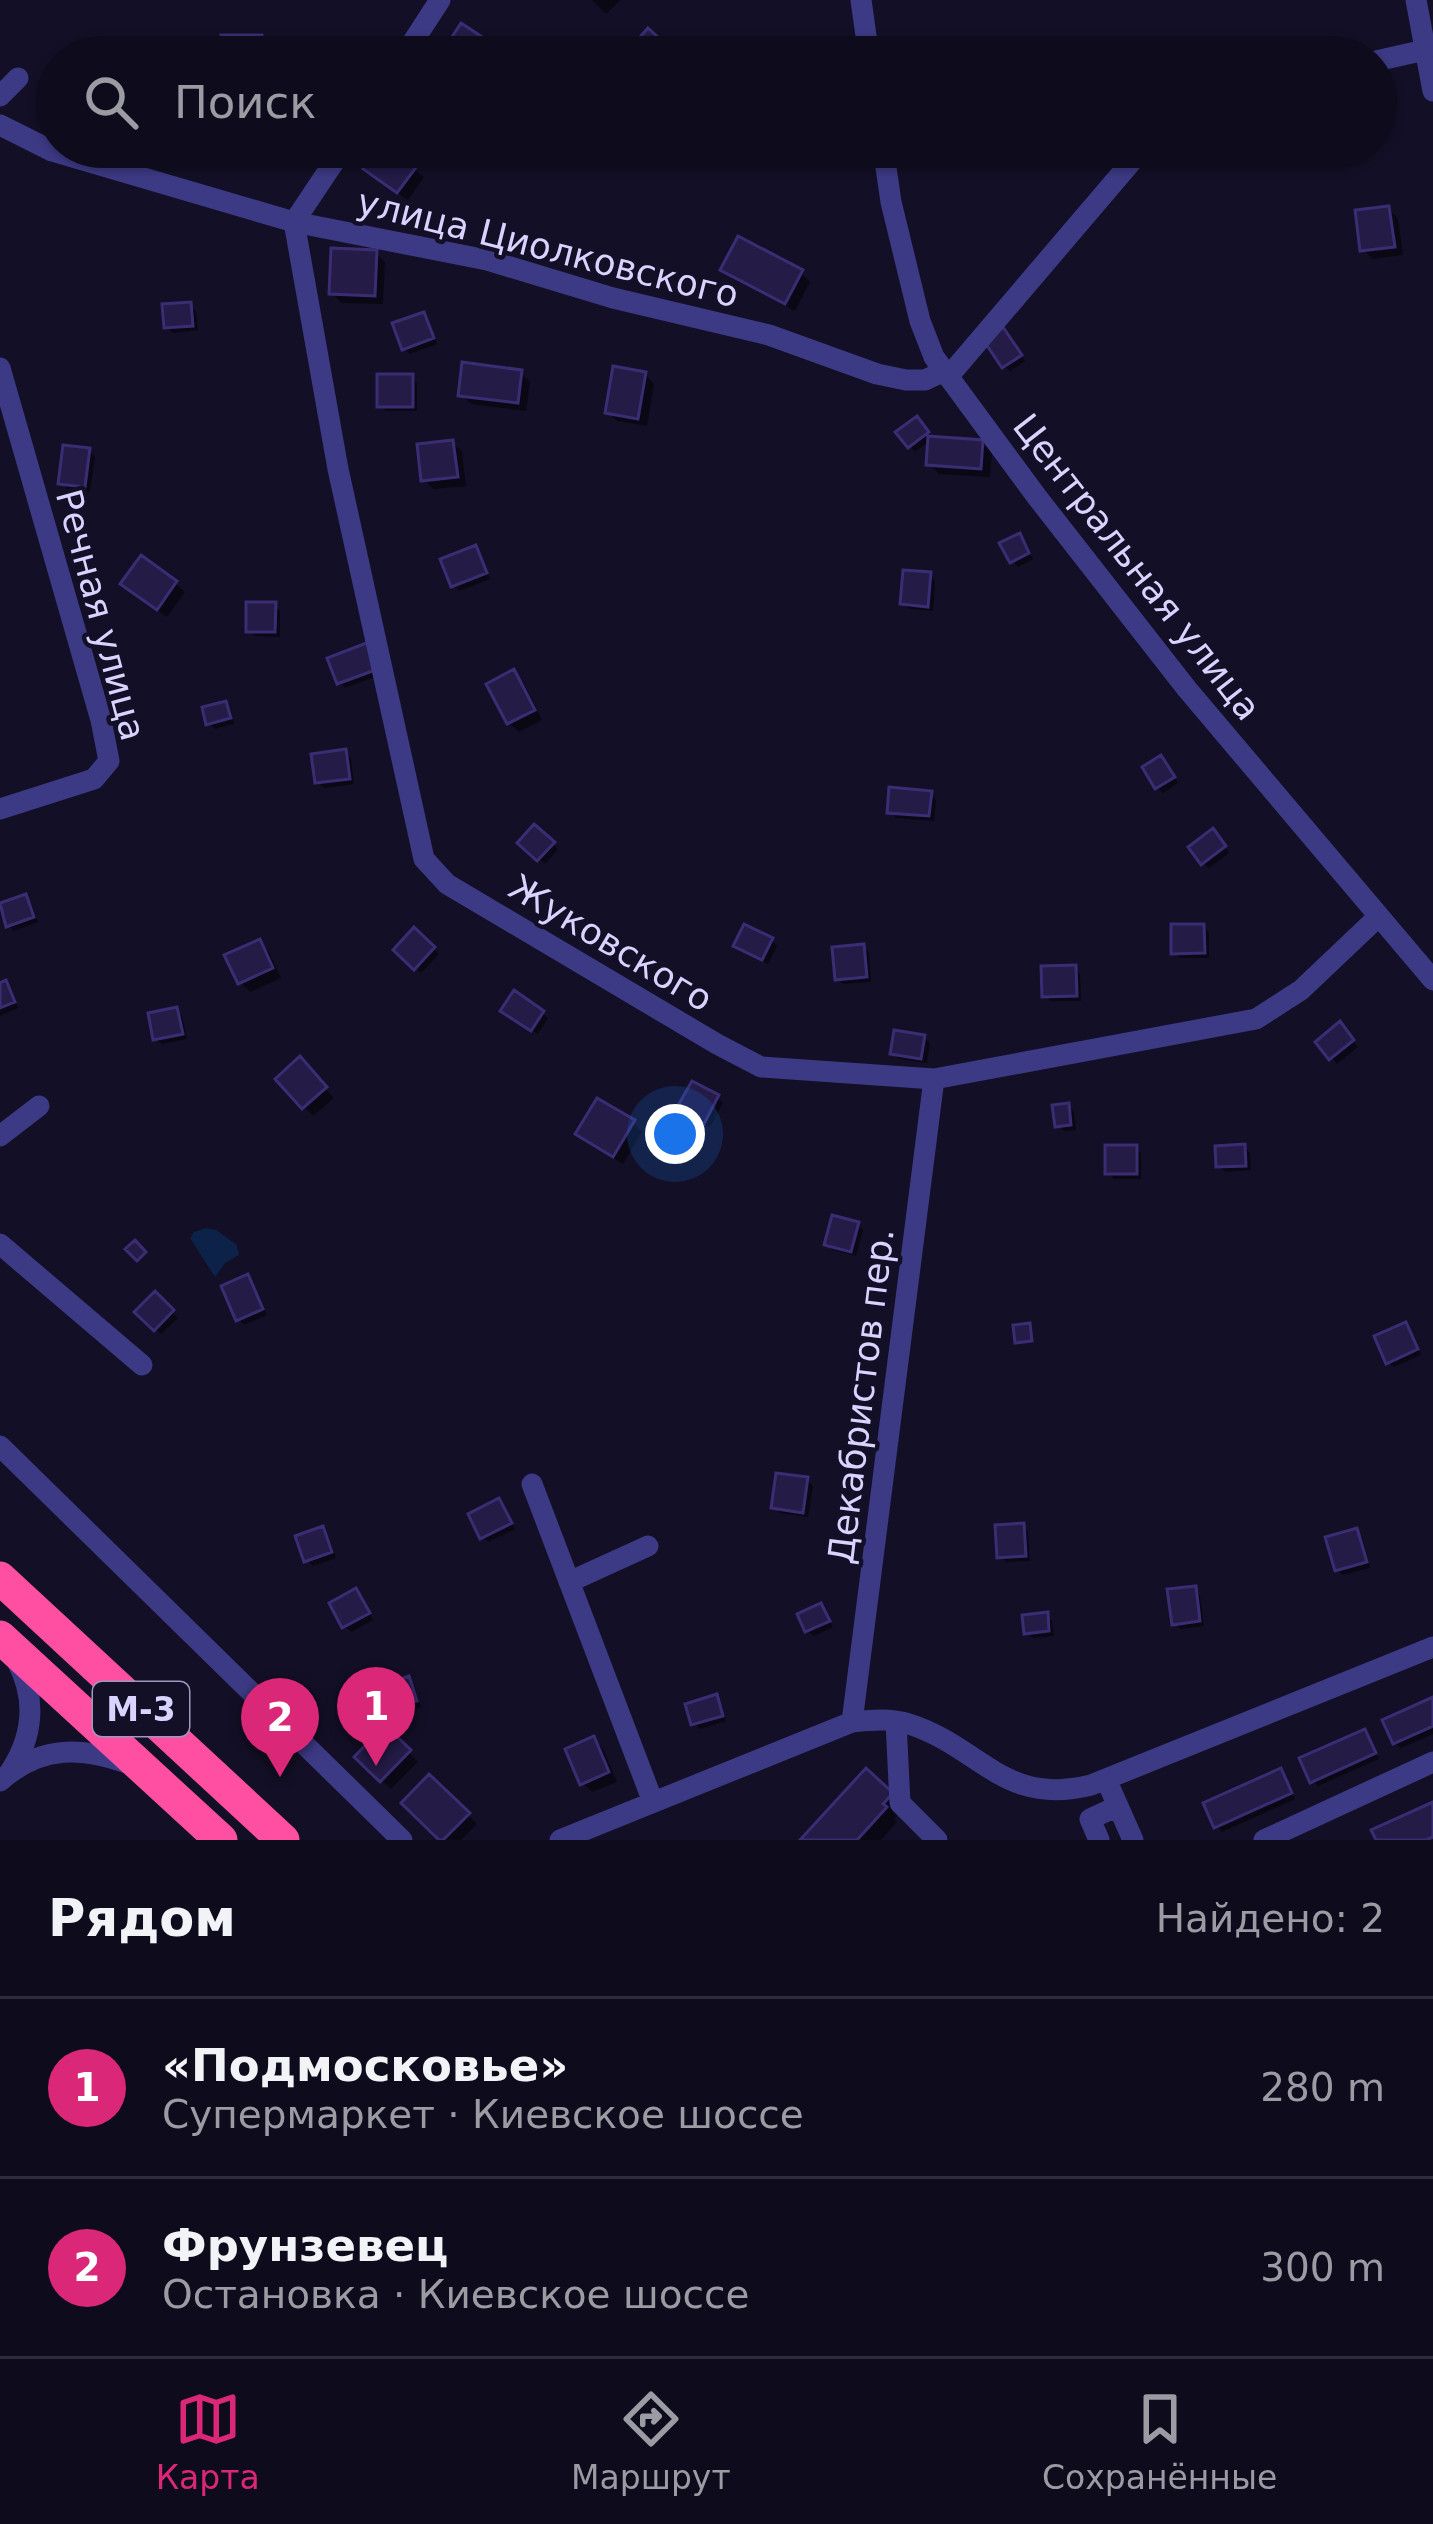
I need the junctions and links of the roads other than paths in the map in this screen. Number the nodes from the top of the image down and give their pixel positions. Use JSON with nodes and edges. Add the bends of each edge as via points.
{"nodes":[{"id":1,"x":440,"y":0,"type":"edge"},
{"id":2,"x":861,"y":0,"type":"edge"},
{"id":3,"x":1416,"y":0,"type":"edge"},
{"id":4,"x":417,"y":36,"type":"edge"},
{"id":5,"x":866,"y":36,"type":"edge"},
{"id":6,"x":1425,"y":50,"type":"junction"},
{"id":7,"x":1397,"y":57,"type":"edge"},
{"id":8,"x":18,"y":78,"type":"dead end"},
{"id":9,"x":1433,"y":92,"type":"edge"},
{"id":10,"x":0,"y":96,"type":"edge"},
{"id":11,"x":0,"y":124,"type":"edge"},
{"id":12,"x":36,"y":143,"type":"edge"},
{"id":13,"x":110,"y":168,"type":"edge"},
{"id":14,"x":330,"y":168,"type":"edge"},
{"id":15,"x":886,"y":168,"type":"edge"},
{"id":16,"x":1126,"y":168,"type":"edge"},
{"id":17,"x":294,"y":222,"type":"junction"},
{"id":18,"x":0,"y":368,"type":"edge"},
{"id":19,"x":946,"y":374,"type":"junction"},
{"id":20,"x":0,"y":809,"type":"edge"},
{"id":21,"x":1379,"y":916,"type":"junction"},
{"id":22,"x":1433,"y":980,"type":"edge"},
{"id":23,"x":934,"y":1079,"type":"junction"},
{"id":24,"x":39,"y":1106,"type":"dead end"},
{"id":25,"x":0,"y":1136,"type":"edge"},
{"id":26,"x":0,"y":1244,"type":"edge"},
{"id":27,"x":142,"y":1365,"type":"dead end"},
{"id":28,"x":0,"y":1446,"type":"edge"},
{"id":29,"x":532,"y":1484,"type":"dead end"},
{"id":30,"x":648,"y":1546,"type":"dead end"},
{"id":31,"x":0,"y":1578,"type":"edge"},
{"id":32,"x":569,"y":1582,"type":"junction"},
{"id":33,"x":3,"y":1640,"type":"edge"},
{"id":34,"x":1433,"y":1647,"type":"edge"},
{"id":35,"x":852,"y":1722,"type":"junction"},
{"id":36,"x":896,"y":1722,"type":"junction"},
{"id":37,"x":1433,"y":1762,"type":"edge"},
{"id":38,"x":143,"y":1769,"type":"junction"},
{"id":39,"x":5,"y":1776,"type":"edge"},
{"id":40,"x":1106,"y":1779,"type":"junction"},
{"id":41,"x":653,"y":1802,"type":"junction"},
{"id":42,"x":1118,"y":1806,"type":"junction"},
{"id":43,"x":221,"y":1840,"type":"edge"},
{"id":44,"x":283,"y":1840,"type":"edge"},
{"id":45,"x":402,"y":1840,"type":"edge"},
{"id":46,"x":560,"y":1840,"type":"edge"},
{"id":47,"x":937,"y":1840,"type":"edge"},
{"id":48,"x":1099,"y":1840,"type":"edge"},
{"id":49,"x":1132,"y":1840,"type":"edge"},
{"id":50,"x":1264,"y":1840,"type":"edge"}],
"edges":[{"from":1,"to":4,"type":"street"},
{"from":2,"to":5,"type":"street"},
{"from":3,"to":6,"type":"street"},
{"from":6,"to":7,"type":"street"},
{"from":6,"to":9,"type":"street"},
{"from":8,"to":10,"type":"street"},
{"from":11,"to":12,"type":"street","name":"улица Циолковского"},
{"from":13,"to":17,"type":"street","name":"улица Циолковского"},
{"from":14,"to":17,"type":"street"},
{"from":15,"to":19,"type":"street","name":"Центральная улица","via":[[920,321]]},
{"from":16,"to":19,"type":"street"},
{"from":17,"to":19,"type":"street","name":"улица Циолковского","via":[[487,260],[769,335],[878,374]]},
{"from":17,"to":23,"type":"street","name":"Жуковского","via":[[338,469],[424,859],[447,884],[761,1067]]},
{"from":18,"to":20,"type":"street","name":"Речная улица","via":[[109,761],[94,779]]},
{"from":19,"to":21,"type":"street","name":"Центральная улица","via":[[1187,688]]},
{"from":21,"to":22,"type":"street","name":"Центральная улица"},
{"from":21,"to":23,"type":"street","name":"Жуковского","via":[[1301,990],[1256,1019]]},
{"from":23,"to":35,"type":"street","name":"Декабристов пер."},
{"from":24,"to":25,"type":"street"},
{"from":26,"to":27,"type":"street"},
{"from":28,"to":45,"type":"street"},
{"from":29,"to":32,"type":"street"},
{"from":30,"to":32,"type":"street"},
{"from":31,"to":44,"type":"highway","number":"М-3"},
{"from":32,"to":41,"type":"street"},
{"from":33,"to":38,"type":"highway","number":"М-3"},
{"from":33,"to":39,"type":"street","via":[[31,1702],[28,1739]]},
{"from":34,"to":40,"type":"street"},
{"from":35,"to":36,"type":"street"},
{"from":35,"to":41,"type":"street"},
{"from":36,"to":40,"type":"street","via":[[1025,1787],[1059,1792]]},
{"from":36,"to":47,"type":"street","via":[[900,1803]]},
{"from":37,"to":50,"type":"street"},
{"from":38,"to":39,"type":"street","via":[[76,1750]]},
{"from":38,"to":43,"type":"highway","number":"М-3"},
{"from":40,"to":42,"type":"street"},
{"from":41,"to":46,"type":"street"},
{"from":42,"to":48,"type":"street","via":[[1090,1819]]},
{"from":42,"to":49,"type":"street"}]}
